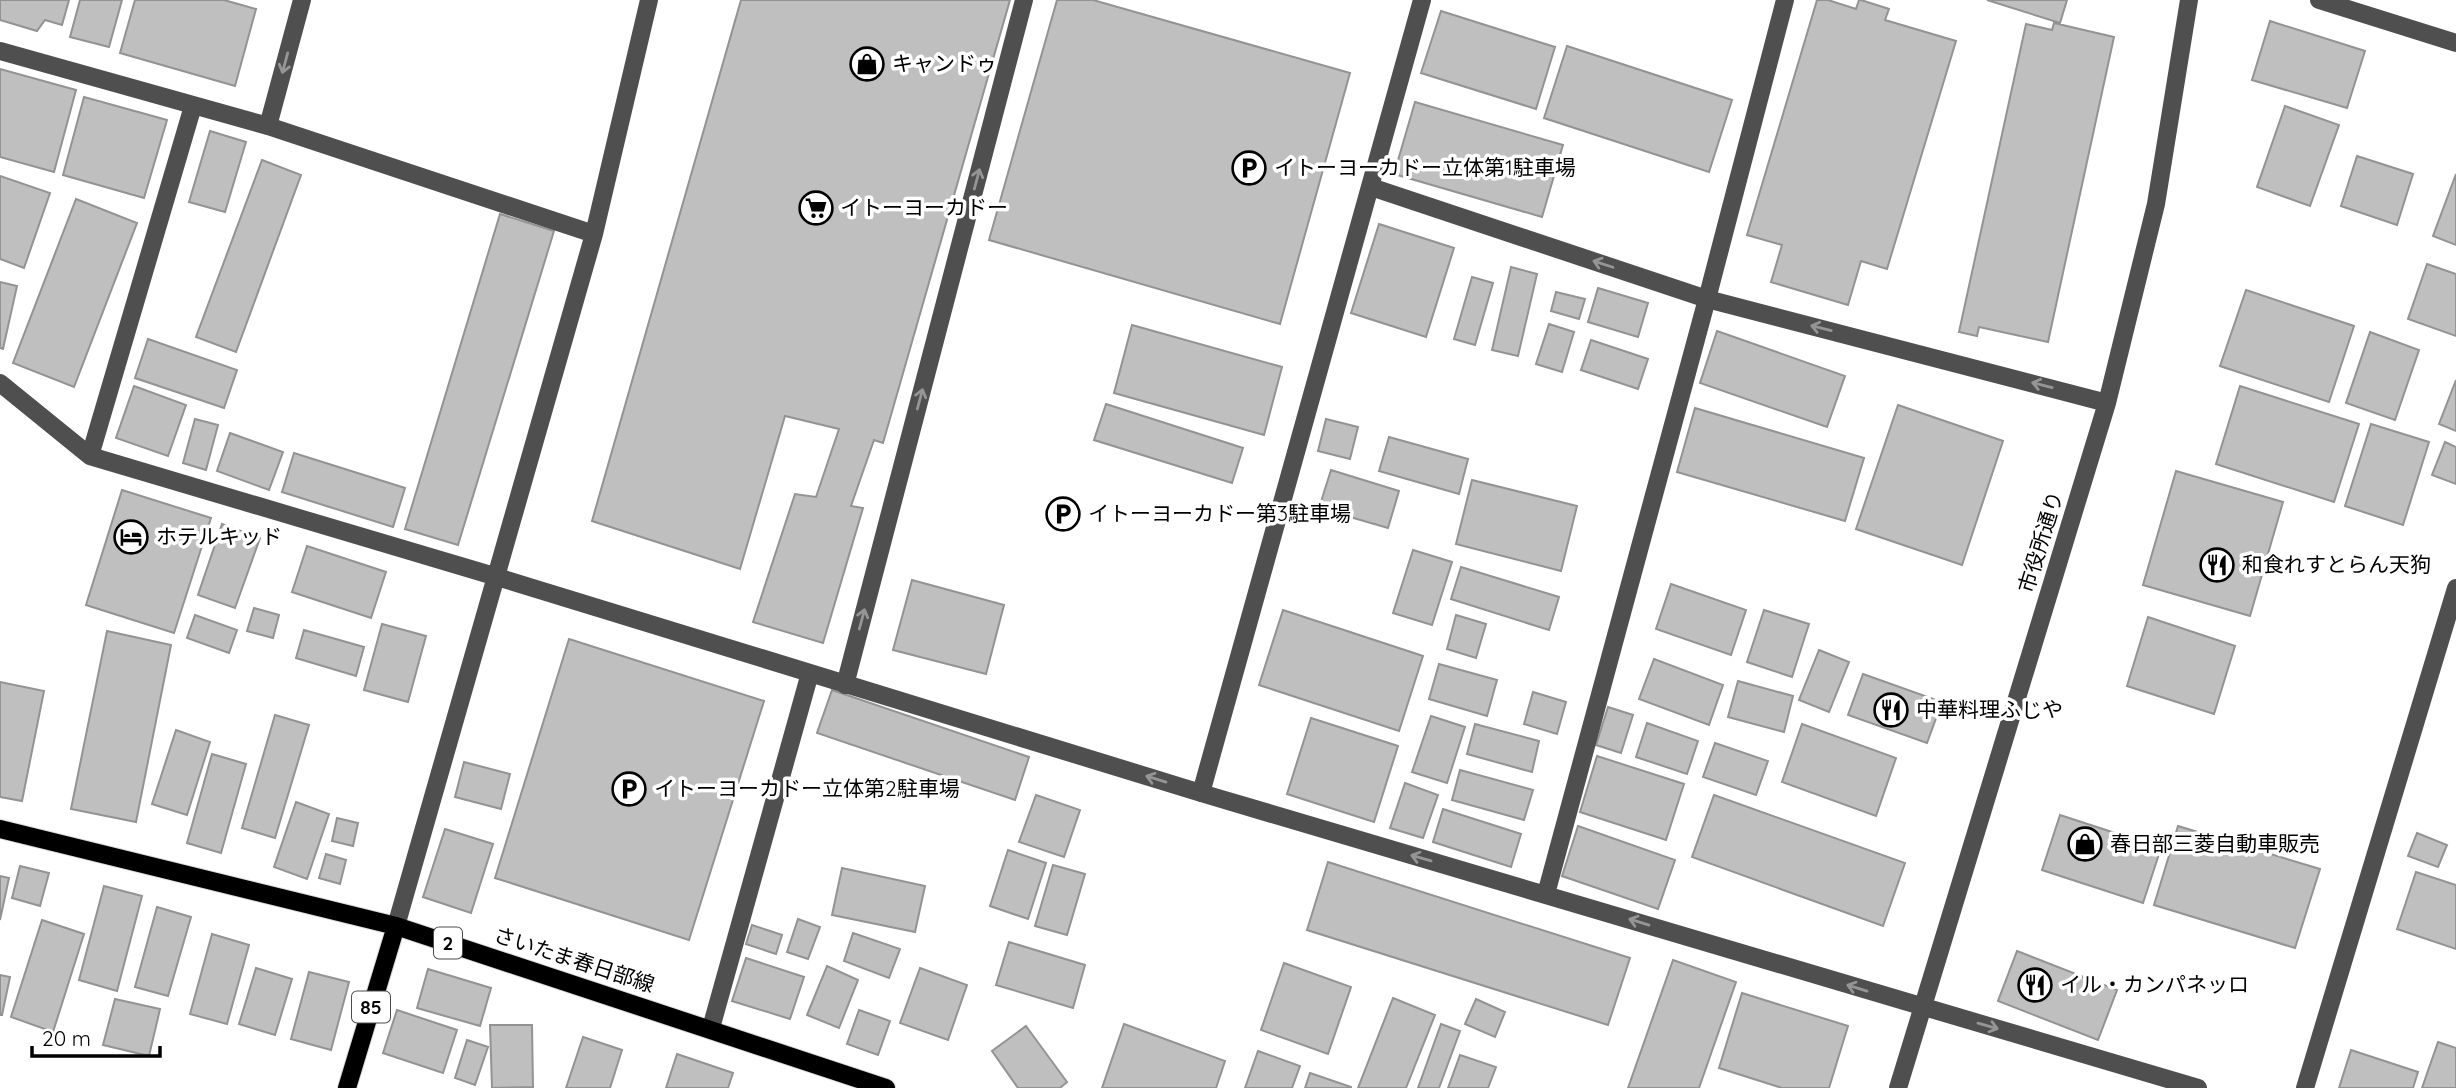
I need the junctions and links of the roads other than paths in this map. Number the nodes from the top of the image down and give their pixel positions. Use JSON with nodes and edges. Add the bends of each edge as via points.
{"nodes":[{"id":1,"x":302,"y":0,"type":"edge"},
{"id":2,"x":649,"y":0,"type":"edge"},
{"id":3,"x":1024,"y":0,"type":"edge"},
{"id":4,"x":1422,"y":0,"type":"edge"},
{"id":5,"x":1785,"y":0,"type":"edge"},
{"id":6,"x":2189,"y":0,"type":"edge"},
{"id":7,"x":2319,"y":0,"type":"edge"},
{"id":8,"x":2456,"y":43,"type":"edge"},
{"id":9,"x":0,"y":51,"type":"edge"},
{"id":10,"x":193,"y":106,"type":"junction"},
{"id":11,"x":268,"y":126,"type":"junction"},
{"id":12,"x":1371,"y":187,"type":"junction"},
{"id":13,"x":594,"y":234,"type":"junction"},
{"id":14,"x":1707,"y":299,"type":"junction"},
{"id":15,"x":0,"y":383,"type":"edge"},
{"id":16,"x":2107,"y":403,"type":"junction"},
{"id":17,"x":90,"y":456,"type":"junction"},
{"id":18,"x":494,"y":576,"type":"junction"},
{"id":19,"x":2456,"y":587,"type":"edge"},
{"id":20,"x":810,"y":673,"type":"junction"},
{"id":21,"x":845,"y":685,"type":"junction"},
{"id":22,"x":1201,"y":793,"type":"junction"},
{"id":23,"x":0,"y":829,"type":"edge"},
{"id":24,"x":1546,"y":894,"type":"junction"},
{"id":25,"x":396,"y":926,"type":"junction"},
{"id":26,"x":1922,"y":1007,"type":"junction"},
{"id":27,"x":711,"y":1028,"type":"junction"},
{"id":28,"x":347,"y":1088,"type":"edge"},
{"id":29,"x":886,"y":1088,"type":"edge"},
{"id":30,"x":1898,"y":1088,"type":"edge"},
{"id":31,"x":2198,"y":1088,"type":"edge"},
{"id":32,"x":2305,"y":1088,"type":"edge"}],
"edges":[{"from":1,"to":11,"type":"street","one_way":true},
{"from":2,"to":13,"type":"street"},
{"from":21,"to":3,"type":"street","one_way":true},
{"from":4,"to":12,"type":"street"},
{"from":5,"to":14,"type":"street"},
{"from":6,"to":16,"type":"street","name":"市役所通り","via":[[2156,204]]},
{"from":7,"to":8,"type":"street"},
{"from":9,"to":10,"type":"street"},
{"from":10,"to":11,"type":"street"},
{"from":10,"to":17,"type":"street"},
{"from":11,"to":13,"type":"street","via":[[383,173]]},
{"from":14,"to":12,"type":"street","one_way":true},
{"from":12,"to":22,"type":"street"},
{"from":13,"to":18,"type":"street"},
{"from":16,"to":14,"type":"street","one_way":true},
{"from":14,"to":24,"type":"street"},
{"from":15,"to":17,"type":"street"},
{"from":16,"to":26,"type":"street","name":"市役所通り"},
{"from":17,"to":18,"type":"street"},
{"from":18,"to":20,"type":"street"},
{"from":18,"to":25,"type":"street"},
{"from":19,"to":32,"type":"street"},
{"from":20,"to":21,"type":"street"},
{"from":20,"to":27,"type":"street"},
{"from":22,"to":21,"type":"street","one_way":true},
{"from":24,"to":22,"type":"street","one_way":true},
{"from":23,"to":25,"type":"main road","name":"さいたま春日部線","number":"2"},
{"from":26,"to":24,"type":"street","one_way":true},
{"from":25,"to":27,"type":"main road","name":"さいたま春日部線","number":"2"},
{"from":25,"to":28,"type":"main road","number":"85"},
{"from":26,"to":30,"type":"street","name":"市役所通り"},
{"from":26,"to":31,"type":"street","one_way":true},
{"from":27,"to":29,"type":"main road","name":"さいたま春日部線","number":"2"}]}
